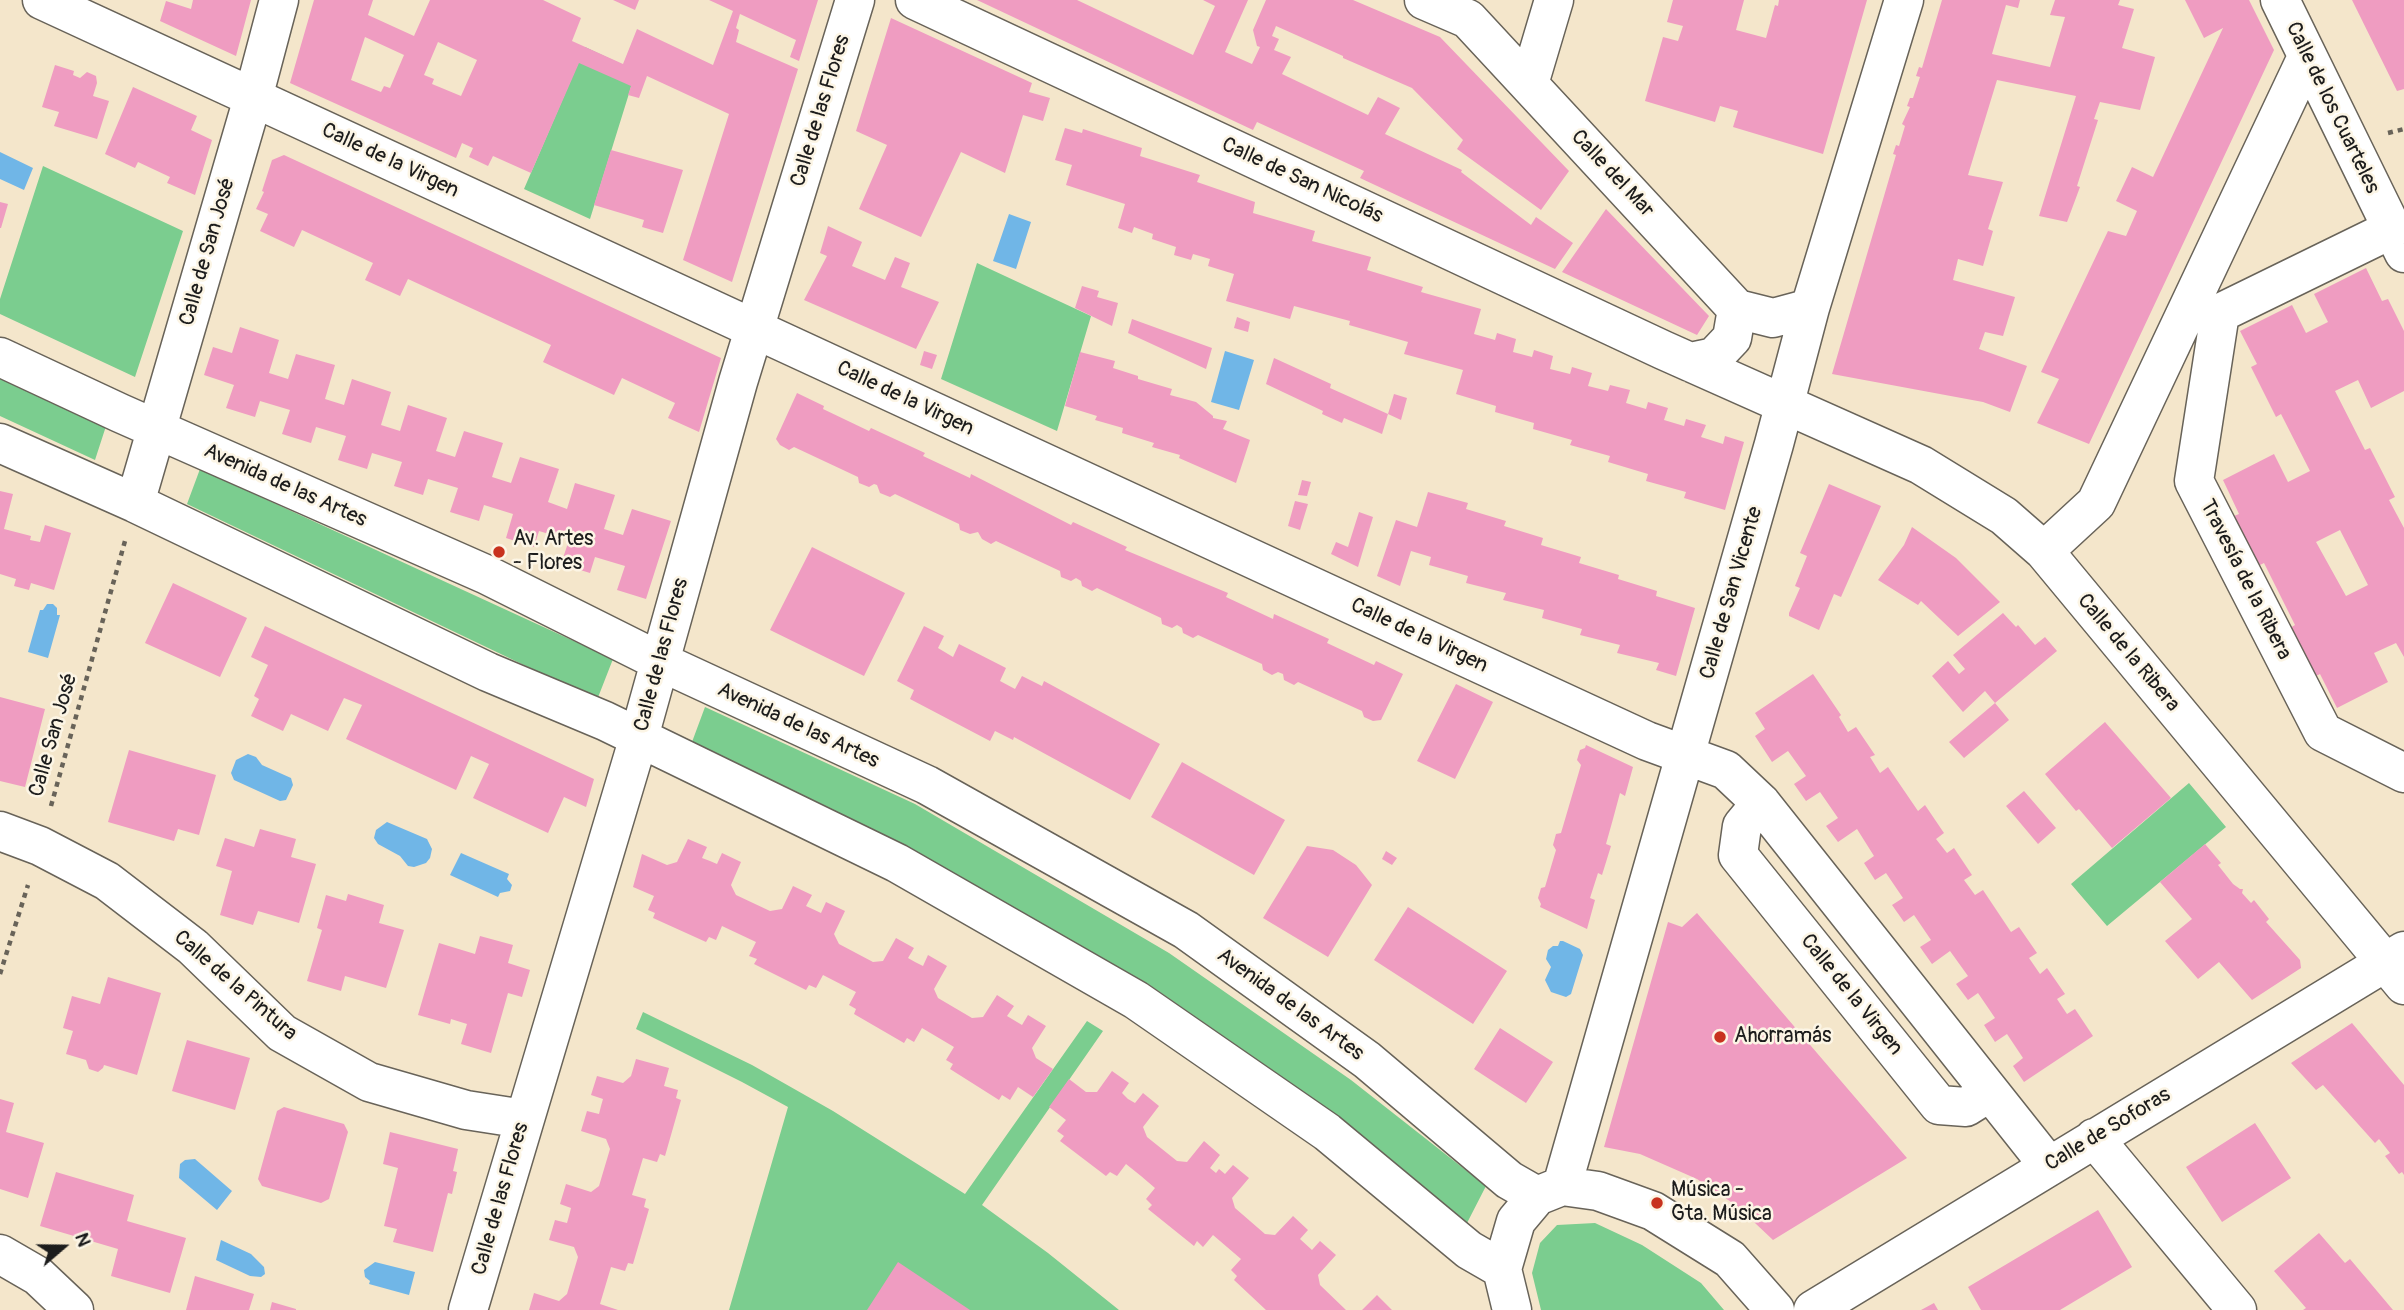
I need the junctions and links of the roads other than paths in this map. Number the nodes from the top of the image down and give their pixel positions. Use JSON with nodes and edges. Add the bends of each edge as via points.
{"nodes":[{"id":1,"x":42,"y":0,"type":"edge"},
{"id":2,"x":279,"y":0,"type":"edge"},
{"id":3,"x":855,"y":0,"type":"edge"},
{"id":4,"x":915,"y":0,"type":"edge"},
{"id":5,"x":1424,"y":0,"type":"edge"},
{"id":6,"x":1554,"y":0,"type":"edge"},
{"id":7,"x":1904,"y":0,"type":"edge"},
{"id":8,"x":2280,"y":0,"type":"edge"},
{"id":9,"x":2307,"y":57,"type":"junction"},
{"id":10,"x":1528,"y":84,"type":"junction"},
{"id":11,"x":253,"y":98,"type":"junction"},
{"id":12,"x":2398,"y":241,"type":"edge"},
{"id":13,"x":1810,"y":308,"type":"junction"},
{"id":14,"x":1737,"y":309,"type":"junction"},
{"id":15,"x":755,"y":329,"type":"junction"},
{"id":16,"x":0,"y":357,"type":"edge"},
{"id":17,"x":1690,"y":362,"type":"junction"},
{"id":18,"x":1785,"y":403,"type":"junction"},
{"id":19,"x":155,"y":428,"type":"junction"},
{"id":20,"x":0,"y":443,"type":"edge"},
{"id":21,"x":135,"y":503,"type":"junction"},
{"id":22,"x":2044,"y":551,"type":"junction"},
{"id":23,"x":659,"y":661,"type":"junction"},
{"id":24,"x":639,"y":737,"type":"junction"},
{"id":25,"x":1685,"y":756,"type":"junction"},
{"id":26,"x":2404,"y":773,"type":"edge"},
{"id":27,"x":1761,"y":803,"type":"junction"},
{"id":28,"x":0,"y":831,"type":"edge"},
{"id":29,"x":2398,"y":966,"type":"edge"},
{"id":30,"x":1990,"y":1091,"type":"junction"},
{"id":31,"x":524,"y":1119,"type":"junction"},
{"id":32,"x":2094,"y":1138,"type":"junction"},
{"id":33,"x":2049,"y":1166,"type":"junction"},
{"id":34,"x":1550,"y":1191,"type":"junction"},
{"id":35,"x":0,"y":1254,"type":"edge"},
{"id":36,"x":1502,"y":1269,"type":"junction"},
{"id":37,"x":74,"y":1310,"type":"edge"},
{"id":38,"x":468,"y":1310,"type":"edge"},
{"id":39,"x":1512,"y":1310,"type":"edge"},
{"id":40,"x":1774,"y":1310,"type":"edge"},
{"id":41,"x":1813,"y":1310,"type":"edge"},
{"id":42,"x":2237,"y":1310,"type":"edge"}],
"edges":[{"from":1,"to":11,"type":"street","name":"Calle de la Virgen"},
{"from":2,"to":11,"type":"street","name":"Calle de San José"},
{"from":3,"to":15,"type":"street","name":"Calle de las Flores"},
{"from":4,"to":17,"type":"street","name":"Calle de San Nicolás"},
{"from":5,"to":10,"type":"street","name":"Calle del Mar","via":[[1468,19]]},
{"from":6,"to":10,"type":"street"},
{"from":7,"to":13,"type":"street","name":"Calle de San Vicente"},
{"from":8,"to":9,"type":"street","name":"Calle de los Cuarteles"},
{"from":9,"to":12,"type":"street","name":"Calle de los Cuarteles"},
{"from":9,"to":22,"type":"street","via":[[2096,503]]},
{"from":10,"to":14,"type":"street","name":"Calle del Mar"},
{"from":11,"to":15,"type":"street","name":"Calle de la Virgen"},
{"from":11,"to":19,"type":"street","name":"Calle de San José"},
{"from":12,"to":26,"type":"street","name":"Travesía de la Ribera","via":[[2220,313],[2194,481],[2323,732]]},
{"from":13,"to":14,"type":"street","via":[[1773,318]]},
{"from":13,"to":18,"type":"street","name":"Calle de San Vicente"},
{"from":14,"to":17,"type":"street","via":[[1732,338],[1714,358]]},
{"from":15,"to":23,"type":"street","name":"Calle de las Flores"},
{"from":15,"to":25,"type":"street","name":"Calle de la Virgen"},
{"from":16,"to":19,"type":"street","name":"Avenida de las Artes"},
{"from":17,"to":18,"type":"street","name":"Calle de San Nicolás"},
{"from":18,"to":22,"type":"street","name":"Calle de la Ribera","via":[[1921,465],[2004,516]]},
{"from":18,"to":25,"type":"street","name":"Calle de San Vicente"},
{"from":19,"to":21,"type":"street","name":"Calle de San José"},
{"from":19,"to":23,"type":"street","name":"Avenida de las Artes","via":[[485,573]]},
{"from":20,"to":21,"type":"street"},
{"from":21,"to":24,"type":"street","via":[[488,672]]},
{"from":22,"to":29,"type":"street","name":"Calle de la Ribera"},
{"from":23,"to":24,"type":"street","name":"Calle de las Flores"},
{"from":23,"to":34,"type":"street","name":"Avenida de las Artes","via":[[927,785],[1186,930],[1367,1060],[1509,1180]]},
{"from":24,"to":31,"type":"street","name":"Calle de las Flores"},
{"from":24,"to":36,"type":"street","via":[[897,863],[1136,1000],[1327,1132],[1469,1250]]},
{"from":25,"to":27,"type":"street","name":"Calle de la Virgen","via":[[1726,770]]},
{"from":25,"to":34,"type":"street","name":"Calle de San Vicente"},
{"from":27,"to":30,"type":"street","name":"Calle de la Virgen"},
{"from":27,"to":30,"type":"street","name":"Calle de la Virgen","via":[[1742,826],[1738,855],[1939,1105],[1966,1107]]},
{"from":28,"to":31,"type":"street","name":"Calle de la Pintura","via":[[107,881],[193,947],[282,1032],[369,1082],[466,1110]]},
{"from":29,"to":32,"type":"street","name":"Calle de Soforas"},
{"from":30,"to":33,"type":"street","name":"Calle de la Virgen"},
{"from":31,"to":38,"type":"street","name":"Calle de las Flores"},
{"from":32,"to":33,"type":"street","name":"Calle de Soforas"},
{"from":32,"to":42,"type":"street"},
{"from":33,"to":41,"type":"street","name":"Calle de Soforas"},
{"from":34,"to":36,"type":"street","via":[[1516,1222]]},
{"from":34,"to":40,"type":"street","via":[[1598,1191],[1653,1211],[1730,1259]]},
{"from":35,"to":37,"type":"street","via":[[38,1276]]},
{"from":36,"to":39,"type":"street"}]}
